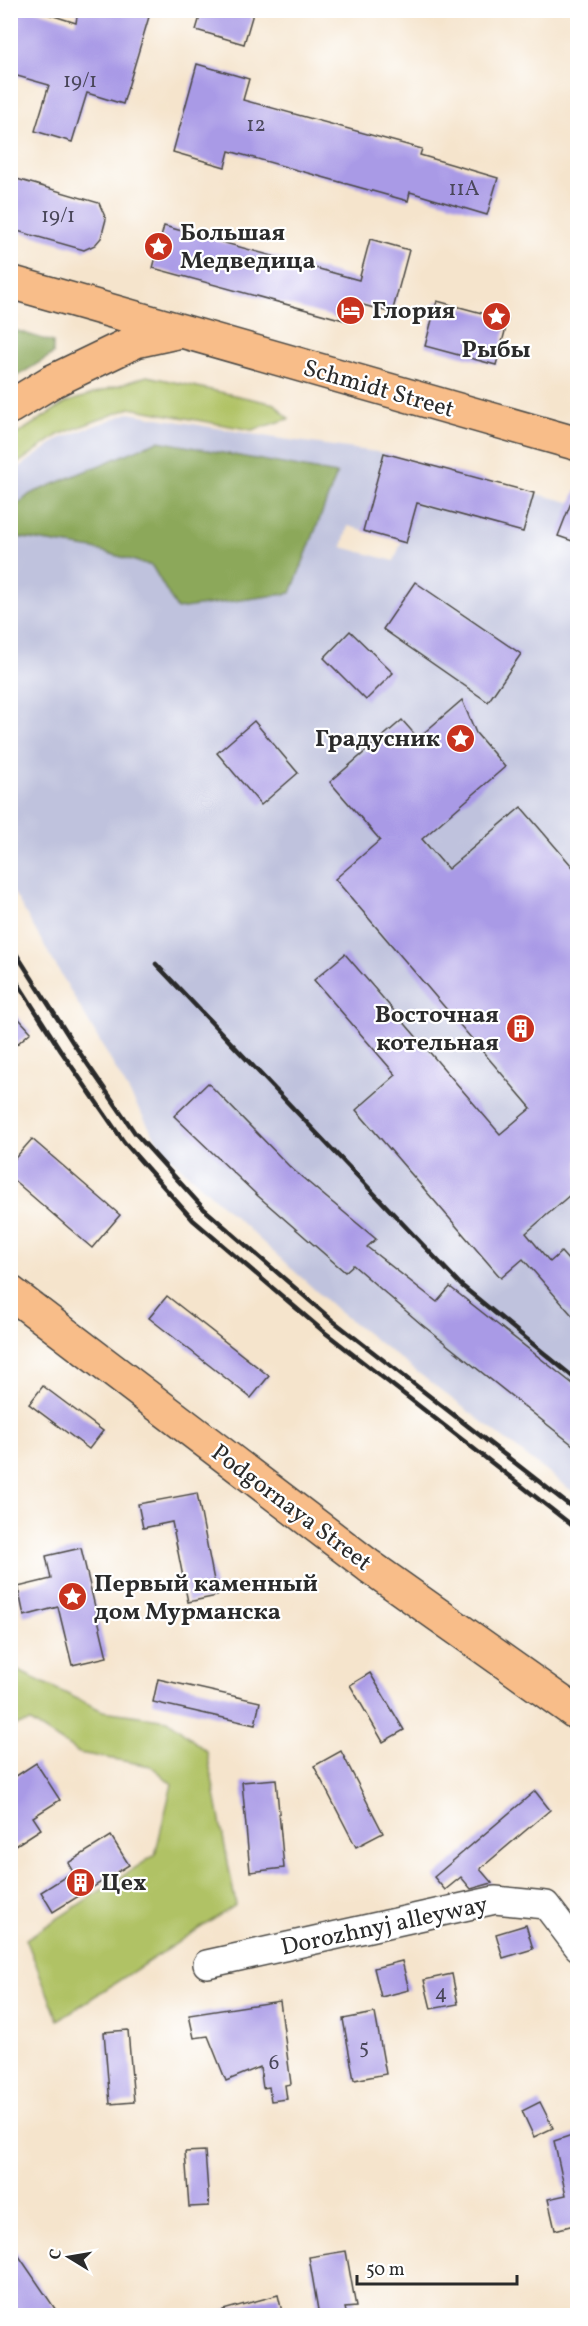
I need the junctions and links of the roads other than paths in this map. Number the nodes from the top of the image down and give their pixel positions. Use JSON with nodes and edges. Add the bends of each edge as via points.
{"nodes":[{"id":1,"x":10,"y":282,"type":"edge"},
{"id":2,"x":182,"y":331,"type":"junction"},
{"id":3,"x":10,"y":406,"type":"edge"},
{"id":4,"x":578,"y":444,"type":"edge"},
{"id":5,"x":10,"y":1292,"type":"edge"},
{"id":6,"x":578,"y":1714,"type":"edge"},
{"id":7,"x":578,"y":1947,"type":"edge"},
{"id":8,"x":207,"y":1964,"type":"dead end"}],
"edges":[{"from":1,"to":2,"type":"main road","name":"Schmidt Street"},
{"from":2,"to":3,"type":"main road","via":[[136,341]]},
{"from":2,"to":4,"type":"main road","name":"Schmidt Street"},
{"from":5,"to":6,"type":"main road","name":"Podgornaya Street","via":[[369,1566]]},
{"from":7,"to":8,"type":"street","name":"Dorozhnyj alleyway","via":[[546,1905],[495,1900]]}]}
